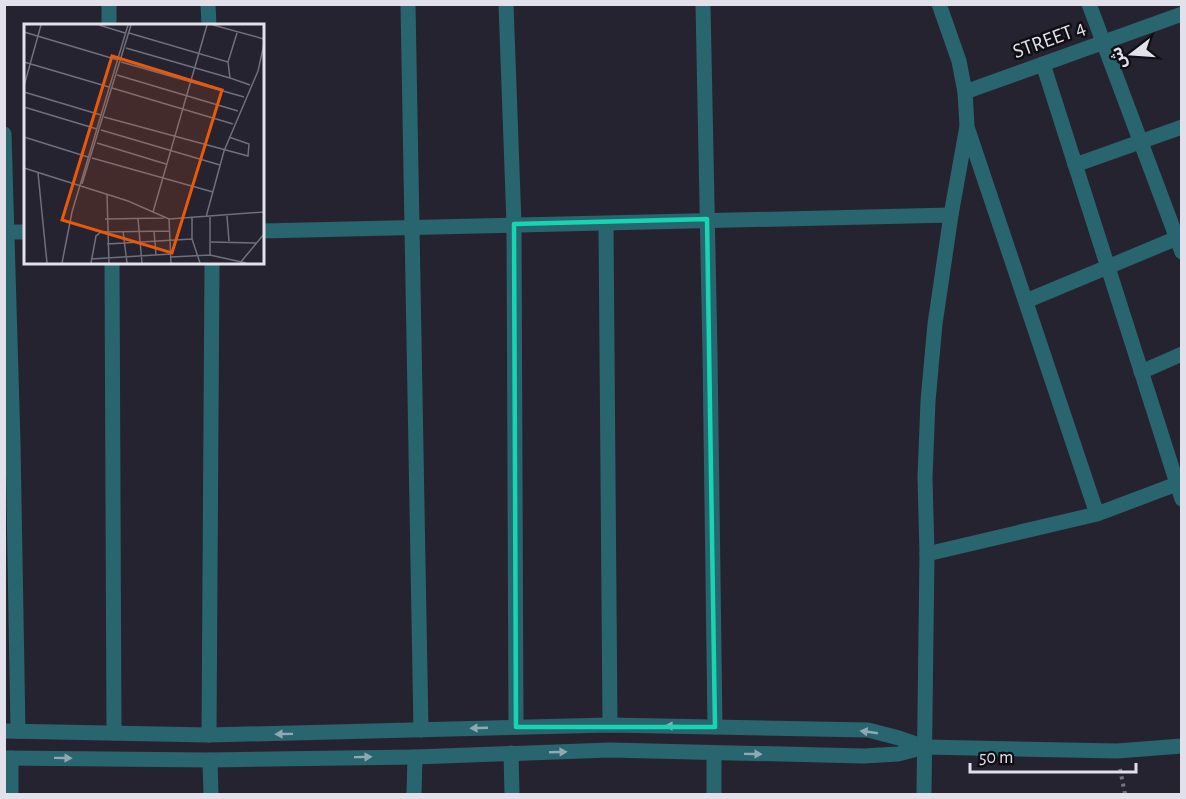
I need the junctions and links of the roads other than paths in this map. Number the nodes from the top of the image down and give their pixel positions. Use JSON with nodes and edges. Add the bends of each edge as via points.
{"nodes":[{"id":1,"x":109,"y":4,"type":"edge"},
{"id":2,"x":208,"y":4,"type":"edge"},
{"id":3,"x":408,"y":4,"type":"edge"},
{"id":4,"x":506,"y":4,"type":"edge"},
{"id":5,"x":703,"y":4,"type":"edge"},
{"id":6,"x":939,"y":4,"type":"edge"},
{"id":7,"x":1089,"y":4,"type":"edge"},
{"id":8,"x":1182,"y":14,"type":"edge"},
{"id":9,"x":109,"y":24,"type":"edge"},
{"id":10,"x":209,"y":24,"type":"edge"},
{"id":11,"x":1104,"y":42,"type":"junction"},
{"id":12,"x":1043,"y":64,"type":"junction"},
{"id":13,"x":965,"y":92,"type":"junction"},
{"id":14,"x":967,"y":126,"type":"junction"},
{"id":15,"x":1182,"y":127,"type":"edge"},
{"id":16,"x":4,"y":134,"type":"edge"},
{"id":17,"x":1140,"y":141,"type":"junction"},
{"id":18,"x":1075,"y":165,"type":"junction"},
{"id":19,"x":951,"y":215,"type":"junction"},
{"id":20,"x":707,"y":219,"type":"junction"},
{"id":21,"x":514,"y":224,"type":"junction"},
{"id":22,"x":606,"y":224,"type":"junction"},
{"id":23,"x":411,"y":226,"type":"junction"},
{"id":24,"x":264,"y":231,"type":"edge"},
{"id":25,"x":5,"y":232,"type":"edge"},
{"id":26,"x":24,"y":232,"type":"edge"},
{"id":27,"x":1180,"y":242,"type":"edge"},
{"id":28,"x":112,"y":264,"type":"edge"},
{"id":29,"x":212,"y":264,"type":"edge"},
{"id":30,"x":1108,"y":267,"type":"junction"},
{"id":31,"x":1026,"y":301,"type":"junction"},
{"id":32,"x":1182,"y":354,"type":"edge"},
{"id":33,"x":1141,"y":372,"type":"junction"},
{"id":34,"x":1180,"y":488,"type":"edge"},
{"id":35,"x":1097,"y":514,"type":"junction"},
{"id":36,"x":927,"y":554,"type":"junction"},
{"id":37,"x":610,"y":725,"type":"junction"},
{"id":38,"x":516,"y":727,"type":"junction"},
{"id":39,"x":715,"y":727,"type":"junction"},
{"id":40,"x":421,"y":730,"type":"junction"},
{"id":41,"x":11,"y":731,"type":"edge"},
{"id":42,"x":114,"y":733,"type":"junction"},
{"id":43,"x":339,"y":733,"type":"junction"},
{"id":44,"x":209,"y":735,"type":"junction"},
{"id":45,"x":1182,"y":746,"type":"edge"},
{"id":46,"x":925,"y":747,"type":"junction"},
{"id":47,"x":511,"y":753,"type":"junction"},
{"id":48,"x":714,"y":753,"type":"junction"},
{"id":49,"x":415,"y":757,"type":"junction"},
{"id":50,"x":8,"y":758,"type":"edge"},
{"id":51,"x":338,"y":758,"type":"junction"},
{"id":52,"x":210,"y":760,"type":"junction"},
{"id":53,"x":11,"y":795,"type":"edge"},
{"id":54,"x":211,"y":795,"type":"edge"},
{"id":55,"x":414,"y":795,"type":"edge"},
{"id":56,"x":512,"y":795,"type":"edge"},
{"id":57,"x":714,"y":795,"type":"edge"},
{"id":58,"x":924,"y":795,"type":"edge"}],
"edges":[{"from":1,"to":9,"type":"street"},
{"from":2,"to":10,"type":"street"},
{"from":3,"to":23,"type":"street"},
{"from":4,"to":21,"type":"street"},
{"from":5,"to":20,"type":"street"},
{"from":6,"to":13,"type":"street","via":[[959,61]]},
{"from":7,"to":11,"type":"street"},
{"from":8,"to":11,"type":"street","name":"STREET 4"},
{"from":11,"to":12,"type":"street","name":"STREET 4"},
{"from":11,"to":17,"type":"street"},
{"from":12,"to":13,"type":"street","name":"STREET 4"},
{"from":12,"to":18,"type":"street"},
{"from":13,"to":14,"type":"street"},
{"from":14,"to":19,"type":"street"},
{"from":14,"to":31,"type":"street"},
{"from":15,"to":17,"type":"street"},
{"from":16,"to":25,"type":"street"},
{"from":17,"to":18,"type":"street"},
{"from":17,"to":27,"type":"street"},
{"from":18,"to":30,"type":"street"},
{"from":19,"to":20,"type":"street"},
{"from":19,"to":36,"type":"street","via":[[928,400]]},
{"from":20,"to":22,"type":"street"},
{"from":20,"to":39,"type":"street"},
{"from":21,"to":22,"type":"street"},
{"from":21,"to":23,"type":"street"},
{"from":21,"to":38,"type":"street"},
{"from":22,"to":37,"type":"street"},
{"from":23,"to":24,"type":"street"},
{"from":23,"to":40,"type":"street"},
{"from":25,"to":26,"type":"street"},
{"from":25,"to":41,"type":"street","via":[[13,455]]},
{"from":27,"to":30,"type":"street"},
{"from":28,"to":42,"type":"street"},
{"from":29,"to":44,"type":"street"},
{"from":30,"to":31,"type":"street"},
{"from":30,"to":33,"type":"street"},
{"from":31,"to":35,"type":"street"},
{"from":32,"to":33,"type":"street"},
{"from":33,"to":34,"type":"street"},
{"from":34,"to":35,"type":"street"},
{"from":35,"to":36,"type":"street"},
{"from":36,"to":46,"type":"street"},
{"from":37,"to":38,"type":"street"},
{"from":39,"to":37,"type":"street","one_way":true},
{"from":38,"to":40,"type":"street","one_way":true},
{"from":46,"to":39,"type":"street","one_way":true,"via":[[868,730]]},
{"from":40,"to":43,"type":"street"},
{"from":41,"to":42,"type":"street"},
{"from":42,"to":44,"type":"street"},
{"from":43,"to":44,"type":"street","one_way":true},
{"from":43,"to":51,"type":"street"},
{"from":45,"to":46,"type":"street","via":[[1117,751]]},
{"from":48,"to":46,"type":"street","one_way":true,"via":[[864,756]]},
{"from":46,"to":58,"type":"street"},
{"from":47,"to":48,"type":"street","one_way":true},
{"from":47,"to":49,"type":"street"},
{"from":47,"to":56,"type":"street"},
{"from":48,"to":57,"type":"street"},
{"from":51,"to":49,"type":"street","one_way":true},
{"from":49,"to":55,"type":"street"},
{"from":50,"to":52,"type":"street","one_way":true},
{"from":50,"to":53,"type":"street"},
{"from":51,"to":52,"type":"street"},
{"from":52,"to":54,"type":"street"}]}
